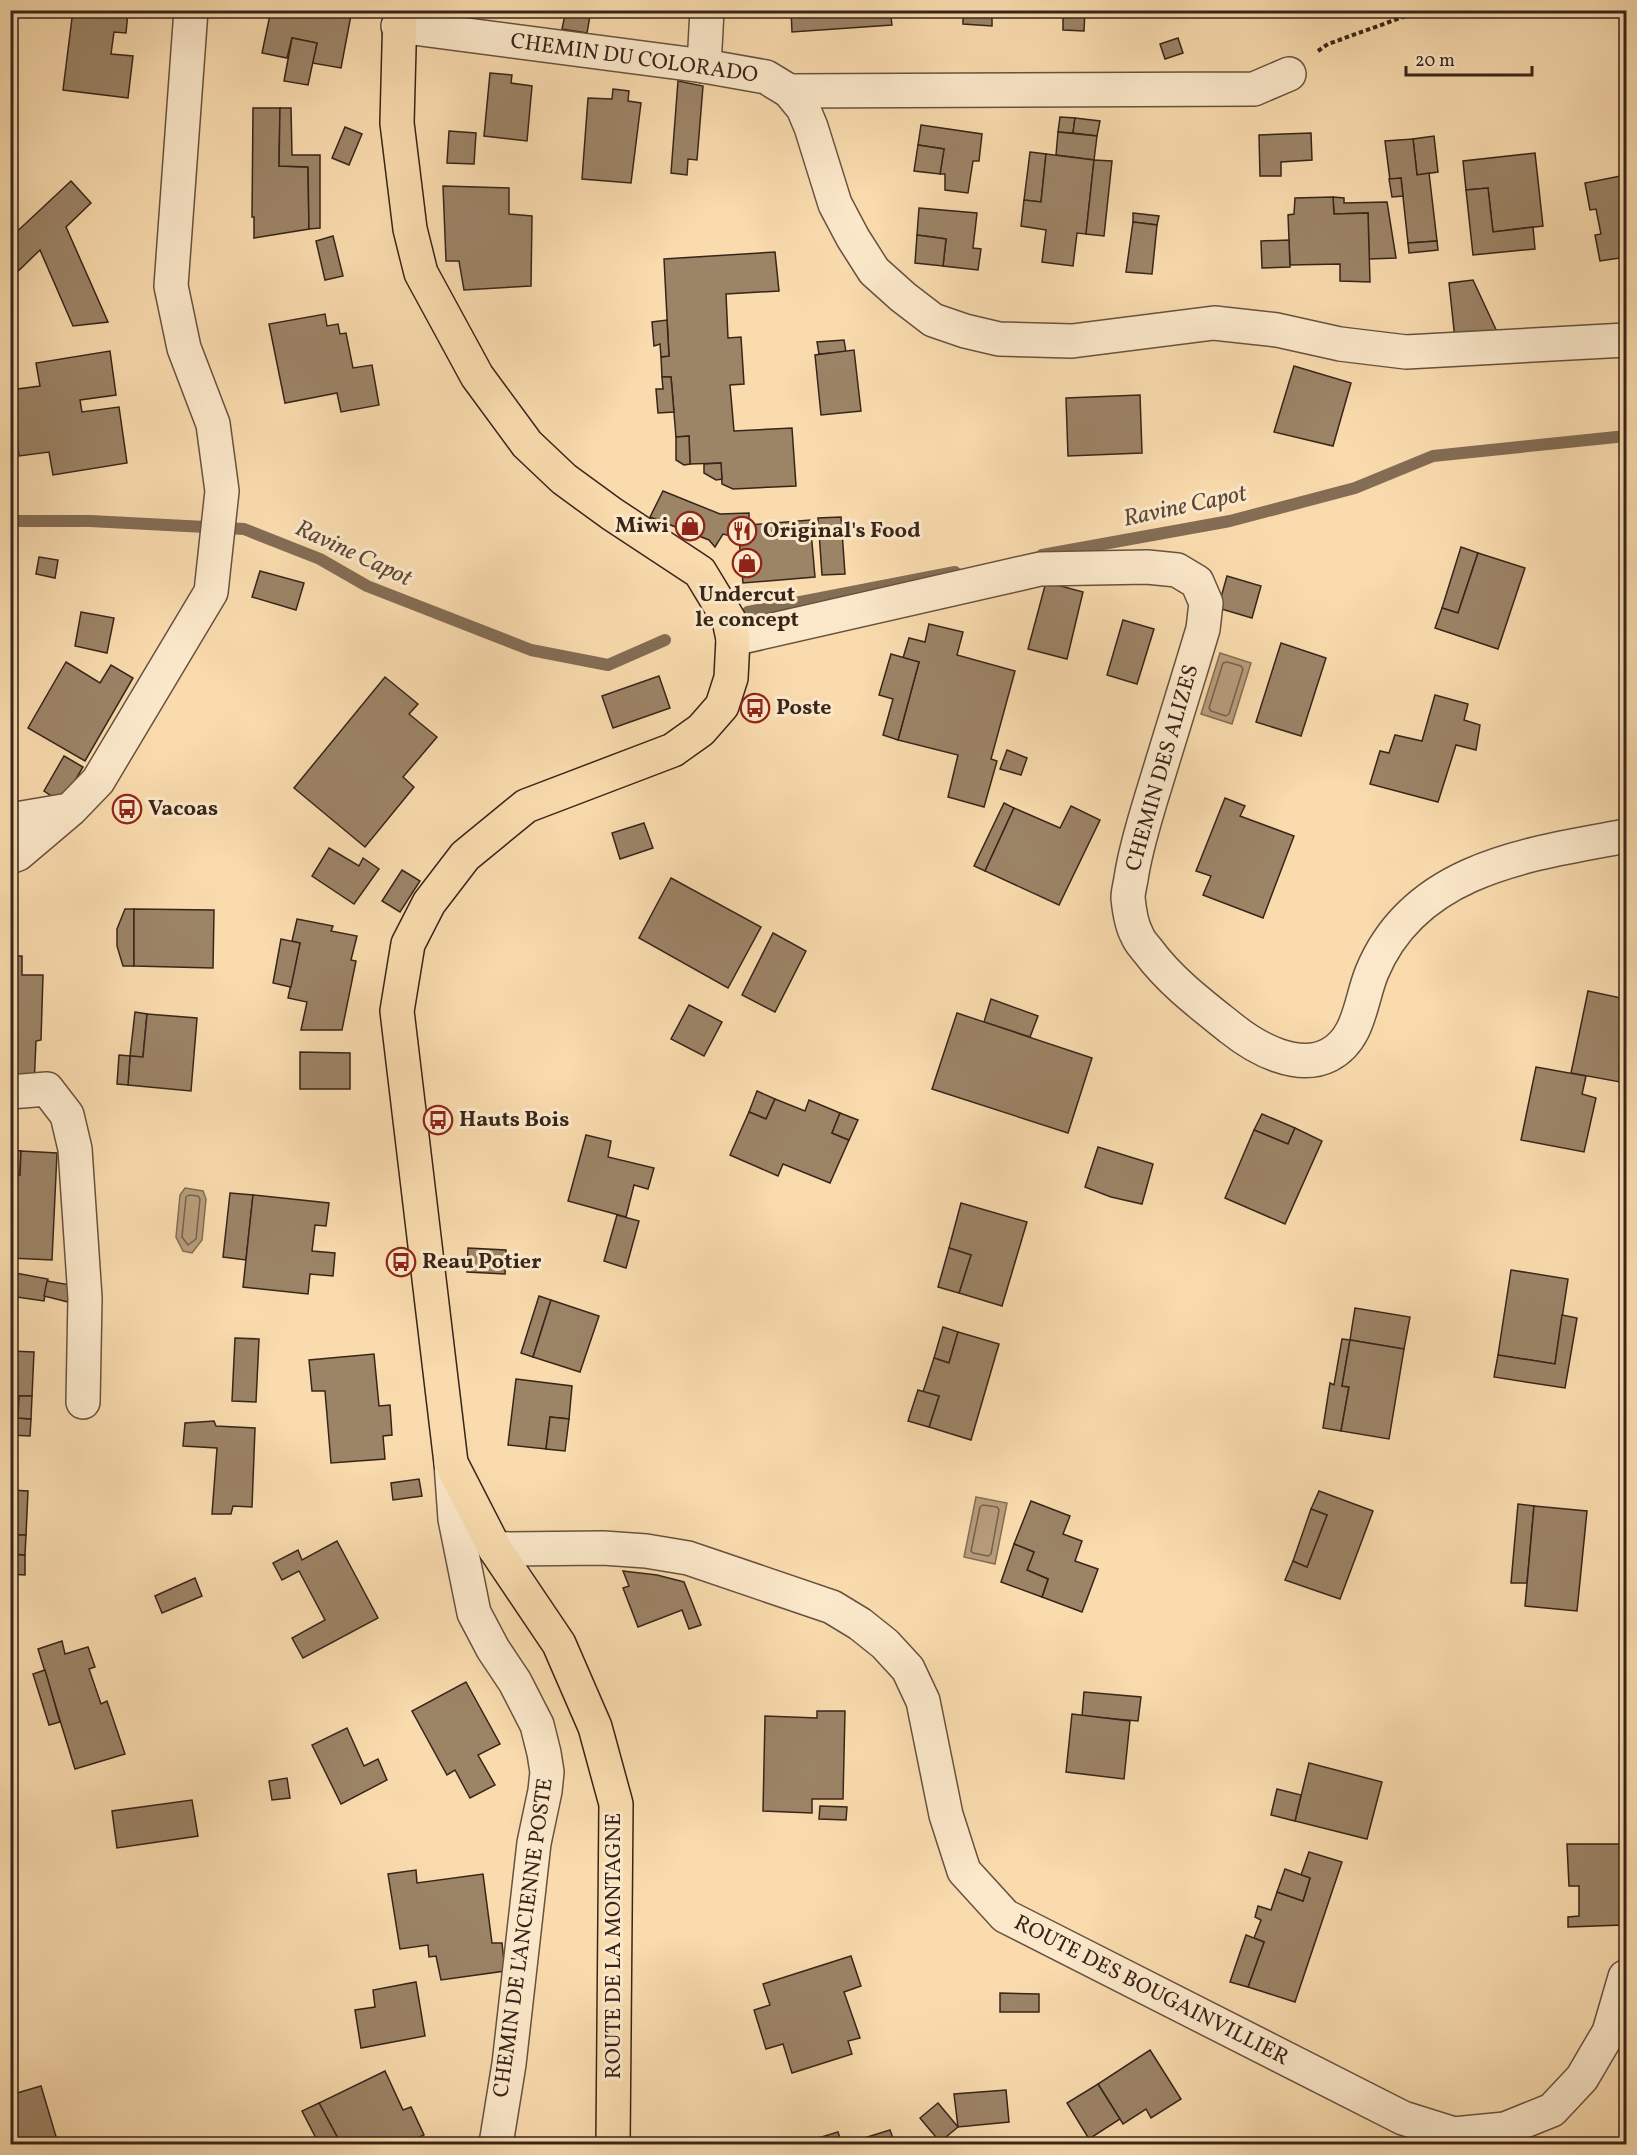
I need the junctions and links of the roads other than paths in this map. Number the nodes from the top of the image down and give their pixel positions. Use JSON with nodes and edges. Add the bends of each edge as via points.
{"nodes":[{"id":1,"x":191,"y":10,"type":"edge"},
{"id":2,"x":707,"y":10,"type":"edge"},
{"id":3,"x":399,"y":18,"type":"edge"},
{"id":4,"x":704,"y":66,"type":"junction"},
{"id":5,"x":1289,"y":74,"type":"road end"},
{"id":6,"x":789,"y":91,"type":"junction"},
{"id":7,"x":1626,"y":340,"type":"edge"},
{"id":8,"x":733,"y":639,"type":"junction"},
{"id":9,"x":70,"y":810,"type":"junction"},
{"id":10,"x":10,"y":820,"type":"edge"},
{"id":11,"x":1626,"y":836,"type":"edge"},
{"id":12,"x":10,"y":857,"type":"edge"},
{"id":13,"x":10,"y":1092,"type":"edge"},
{"id":14,"x":83,"y":1402,"type":"dead end"},
{"id":15,"x":451,"y":1463,"type":"junction"},
{"id":16,"x":495,"y":1549,"type":"junction"},
{"id":17,"x":1625,"y":1977,"type":"dead end"},
{"id":18,"x":496,"y":2145,"type":"edge"},
{"id":19,"x":613,"y":2145,"type":"edge"}],
"edges":[{"from":1,"to":9,"type":"street","via":[[171,286],[184,348],[213,424],[222,491],[211,591],[98,780]]},
{"from":2,"to":4,"type":"street"},
{"from":3,"to":4,"type":"street","name":"CHEMIN DU COLORADO"},
{"from":3,"to":8,"type":"main road","via":[[397,123],[410,229],[421,273],[477,376],[527,444],[612,514],[700,572],[729,620]]},
{"from":4,"to":6,"type":"street","name":"CHEMIN DU COLORADO","via":[[766,77]]},
{"from":5,"to":6,"type":"street","via":[[1254,88]]},
{"from":6,"to":7,"type":"street","name":"CHEMIN DU COLORADO","via":[[811,127],[835,204],[874,271],[933,320],[965,331],[999,339],[1072,341],[1214,323],[1406,352]]},
{"from":8,"to":11,"type":"street","name":"CHEMIN DES ALIZES","via":[[1040,569],[1147,567],[1177,570],[1197,582],[1206,603],[1203,629],[1135,851],[1128,897],[1136,935],[1159,966],[1241,1037],[1282,1058],[1303,1061],[1326,1057],[1350,1038],[1381,953],[1396,930],[1432,895],[1538,852]]},
{"from":8,"to":15,"type":"main road","via":[[731,678],[722,706],[701,730],[673,750],[526,806],[465,856],[429,903],[408,944],[397,1011]]},
{"from":9,"to":10,"type":"street"},
{"from":9,"to":12,"type":"street"},
{"from":13,"to":14,"type":"street","via":[[47,1089],[67,1115],[75,1149],[85,1298]]},
{"from":15,"to":16,"type":"main road","name":"ROUTE DE LA MONTAGNE"},
{"from":15,"to":18,"type":"street","name":"CHEMIN DE L'ANCIENNE POSTE","via":[[455,1518],[474,1613],[537,1725],[547,1772],[534,1843]]},
{"from":16,"to":17,"type":"street","name":"ROUTE DES BOUGAINVILLIER","via":[[603,1548],[688,1558],[832,1607],[860,1624],[908,1669],[923,1701],[946,1815],[964,1871],[1005,1916],[1403,2118],[1454,2134],[1505,2129],[1552,2110],[1582,2078],[1609,2032]]},
{"from":16,"to":19,"type":"main road","name":"ROUTE DE LA MONTAGNE","via":[[559,1644],[595,1727],[616,1804]]}]}
